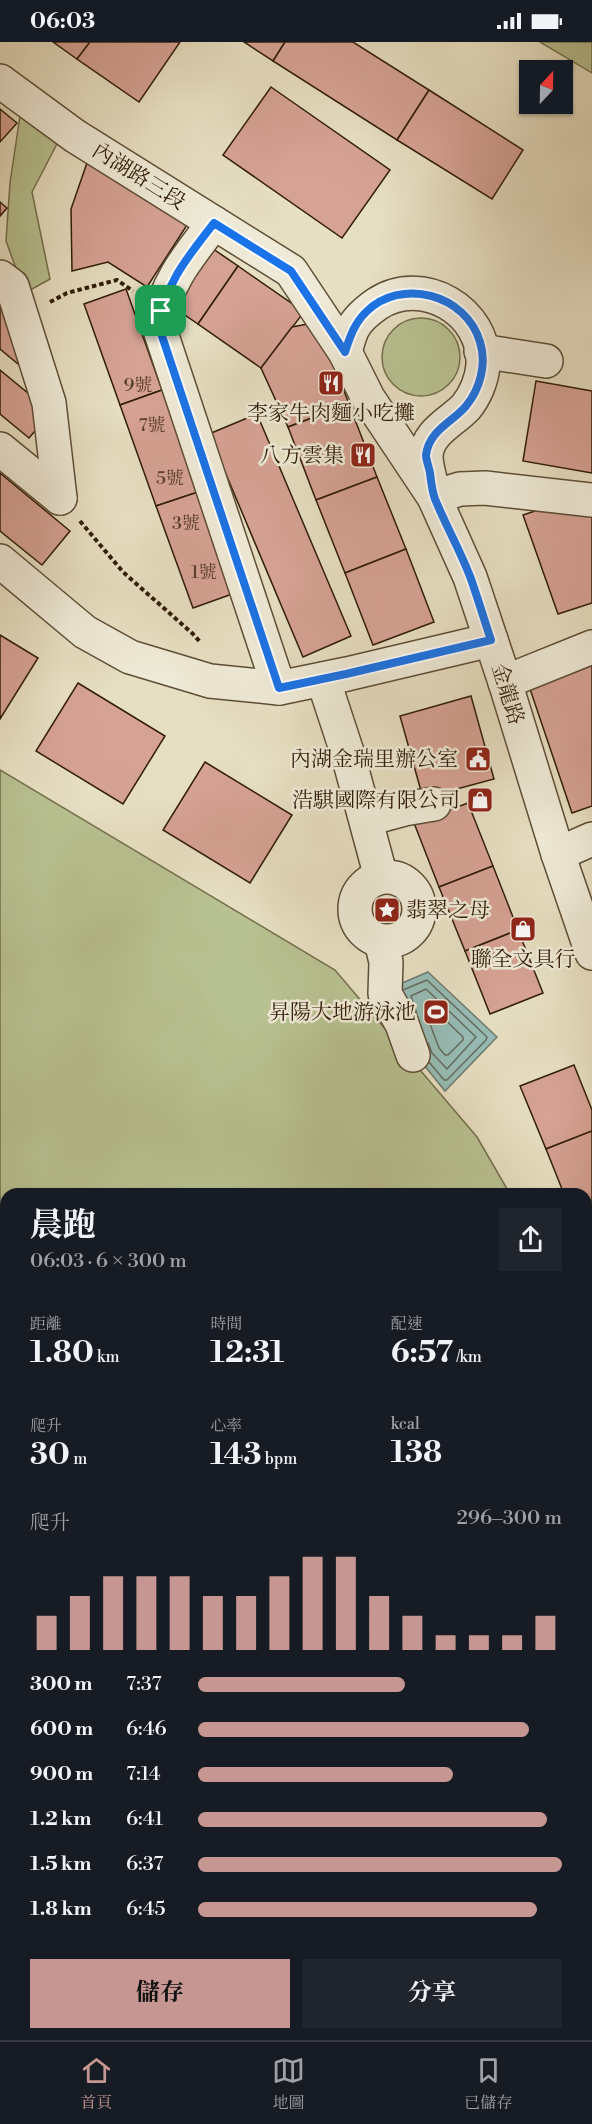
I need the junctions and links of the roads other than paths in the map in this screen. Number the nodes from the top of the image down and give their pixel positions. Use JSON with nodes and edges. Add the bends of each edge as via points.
{"nodes":[{"id":1,"x":0,"y":81,"type":"edge"},
{"id":2,"x":214,"y":223,"type":"junction"},
{"id":3,"x":11,"y":293,"type":"edge"},
{"id":4,"x":481,"y":351,"type":"junction"},
{"id":5,"x":345,"y":352,"type":"junction"},
{"id":6,"x":546,"y":362,"type":"dead end"},
{"id":7,"x":0,"y":449,"type":"edge"},
{"id":8,"x":434,"y":497,"type":"junction"},
{"id":9,"x":592,"y":500,"type":"edge"},
{"id":10,"x":0,"y":561,"type":"edge"},
{"id":11,"x":491,"y":640,"type":"junction"},
{"id":12,"x":592,"y":648,"type":"edge"},
{"id":13,"x":323,"y":679,"type":"junction"},
{"id":14,"x":505,"y":682,"type":"junction"},
{"id":15,"x":279,"y":688,"type":"junction"},
{"id":16,"x":434,"y":804,"type":"dead end"},
{"id":17,"x":366,"y":819,"type":"junction"},
{"id":18,"x":592,"y":839,"type":"edge"},
{"id":19,"x":558,"y":854,"type":"junction"},
{"id":20,"x":381,"y":877,"type":"junction"},
{"id":21,"x":381,"y":941,"type":"junction"},
{"id":22,"x":592,"y":953,"type":"edge"},
{"id":23,"x":413,"y":1055,"type":"dead end"}],
"edges":[{"from":1,"to":2,"type":"street","name":"內湖路三段","via":[[75,136]]},
{"from":2,"to":5,"type":"street","name":"內湖路三段","via":[[291,271]]},
{"from":2,"to":15,"type":"street","via":[[168,290],[159,327]]},
{"from":3,"to":7,"type":"street","via":[[49,403],[60,498]]},
{"from":4,"to":5,"type":"street","via":[[470,321],[453,304],[432,295],[408,292],[386,298],[366,311],[352,330]]},
{"from":4,"to":6,"type":"street"},
{"from":4,"to":8,"type":"street","via":[[483,365],[478,388],[465,408],[432,439],[426,455]]},
{"from":5,"to":8,"type":"street","name":"金龍路","via":[[368,398]]},
{"from":8,"to":9,"type":"street","via":[[460,489],[485,488]]},
{"from":8,"to":11,"type":"street","name":"金龍路","via":[[470,577]]},
{"from":10,"to":15,"type":"street","via":[[85,632],[130,657],[210,681]]},
{"from":11,"to":13,"type":"street"},
{"from":11,"to":14,"type":"street","name":"金龍路"},
{"from":12,"to":14,"type":"street"},
{"from":13,"to":15,"type":"street"},
{"from":13,"to":17,"type":"street"},
{"from":14,"to":19,"type":"street","name":"金龍路"},
{"from":16,"to":17,"type":"street"},
{"from":17,"to":20,"type":"street"},
{"from":18,"to":19,"type":"street"},
{"from":19,"to":22,"type":"street","name":"金龍路"},
{"from":20,"to":21,"type":"street","via":[[362,889],[355,909],[363,929]]},
{"from":20,"to":21,"type":"street","via":[[401,880],[410,886],[419,903],[419,913],[417,923],[403,938]]},
{"from":21,"to":23,"type":"street","via":[[386,962],[385,994]]}]}
